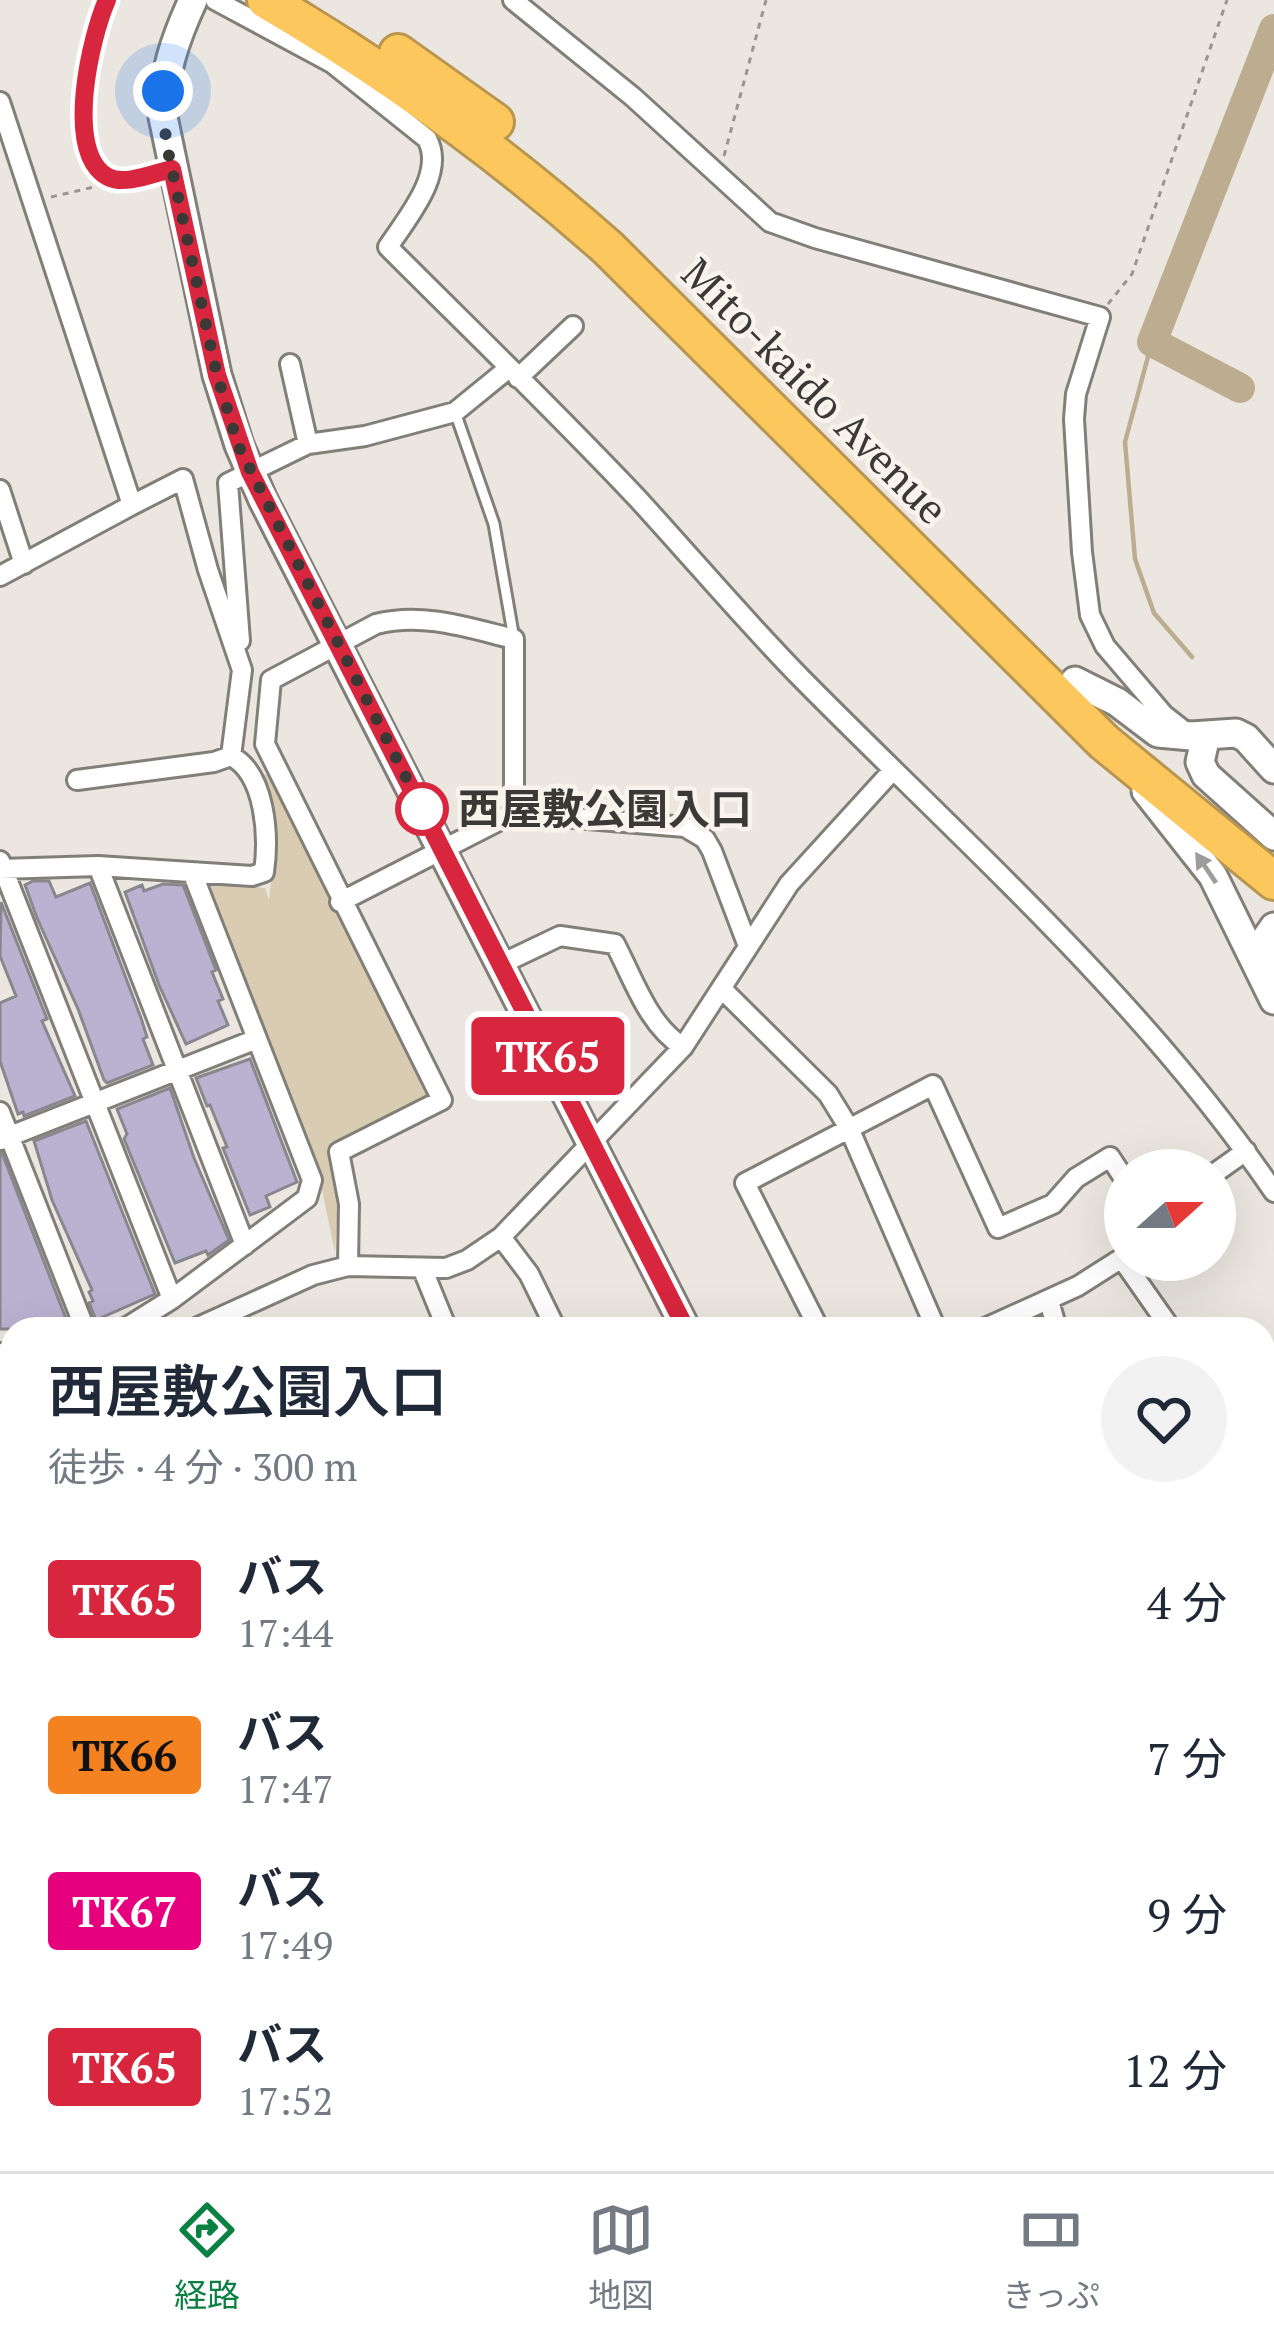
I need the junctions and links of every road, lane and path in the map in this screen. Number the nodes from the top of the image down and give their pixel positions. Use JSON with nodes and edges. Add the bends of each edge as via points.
{"nodes":[{"id":1,"x":107,"y":0,"type":"edge"},
{"id":2,"x":193,"y":0,"type":"edge"},
{"id":3,"x":215,"y":0,"type":"edge"},
{"id":4,"x":266,"y":0,"type":"edge"},
{"id":5,"x":314,"y":0,"type":"edge"},
{"id":6,"x":513,"y":0,"type":"edge"},
{"id":7,"x":766,"y":0,"type":"edge"},
{"id":8,"x":1227,"y":0,"type":"edge"},
{"id":9,"x":1,"y":105,"type":"edge"},
{"id":10,"x":172,"y":169,"type":"junction"},
{"id":11,"x":719,"y":175,"type":"junction"},
{"id":12,"x":106,"y":176,"type":"junction"},
{"id":13,"x":32,"y":201,"type":"junction"},
{"id":14,"x":1100,"y":317,"type":"junction"},
{"id":15,"x":573,"y":326,"type":"dead end"},
{"id":16,"x":290,"y":364,"type":"dead end"},
{"id":17,"x":513,"y":373,"type":"junction"},
{"id":18,"x":455,"y":412,"type":"junction"},
{"id":19,"x":308,"y":444,"type":"junction"},
{"id":20,"x":250,"y":472,"type":"junction"},
{"id":21,"x":0,"y":490,"type":"edge"},
{"id":22,"x":132,"y":506,"type":"junction"},
{"id":23,"x":24,"y":564,"type":"junction"},
{"id":24,"x":0,"y":576,"type":"edge"},
{"id":25,"x":514,"y":639,"type":"junction"},
{"id":26,"x":338,"y":644,"type":"junction"},
{"id":27,"x":242,"y":670,"type":"junction"},
{"id":28,"x":1075,"y":681,"type":"junction"},
{"id":29,"x":1199,"y":736,"type":"junction"},
{"id":30,"x":1104,"y":742,"type":"junction"},
{"id":31,"x":231,"y":756,"type":"junction"},
{"id":32,"x":893,"y":770,"type":"junction"},
{"id":33,"x":1274,"y":770,"type":"edge"},
{"id":34,"x":77,"y":780,"type":"dead end"},
{"id":35,"x":514,"y":813,"type":"junction"},
{"id":36,"x":1274,"y":836,"type":"edge"},
{"id":37,"x":442,"y":850,"type":"junction"},
{"id":38,"x":1274,"y":851,"type":"edge"},
{"id":39,"x":1,"y":866,"type":"edge"},
{"id":40,"x":98,"y":866,"type":"junction"},
{"id":41,"x":192,"y":872,"type":"junction"},
{"id":42,"x":1274,"y":881,"type":"edge"},
{"id":43,"x":340,"y":902,"type":"junction"},
{"id":44,"x":1274,"y":927,"type":"edge"},
{"id":45,"x":748,"y":946,"type":"junction"},
{"id":46,"x":501,"y":964,"type":"junction"},
{"id":47,"x":1261,"y":971,"type":"junction"},
{"id":48,"x":723,"y":990,"type":"junction"},
{"id":49,"x":1274,"y":1000,"type":"edge"},
{"id":50,"x":257,"y":1039,"type":"junction"},
{"id":51,"x":683,"y":1047,"type":"junction"},
{"id":52,"x":176,"y":1070,"type":"junction"},
{"id":53,"x":94,"y":1102,"type":"junction"},
{"id":54,"x":0,"y":1112,"type":"edge"},
{"id":55,"x":849,"y":1128,"type":"junction"},
{"id":56,"x":5,"y":1138,"type":"edge"},
{"id":57,"x":593,"y":1143,"type":"junction"},
{"id":58,"x":1246,"y":1151,"type":"junction"},
{"id":59,"x":1236,"y":1158,"type":"edge"},
{"id":60,"x":1104,"y":1160,"type":"edge"},
{"id":61,"x":1274,"y":1192,"type":"edge"},
{"id":62,"x":500,"y":1238,"type":"junction"},
{"id":63,"x":245,"y":1245,"type":"junction"},
{"id":64,"x":348,"y":1266,"type":"junction"},
{"id":65,"x":1104,"y":1269,"type":"edge"},
{"id":66,"x":423,"y":1270,"type":"junction"},
{"id":67,"x":1139,"y":1281,"type":"edge"},
{"id":68,"x":172,"y":1299,"type":"junction"},
{"id":69,"x":1049,"y":1301,"type":"junction"},
{"id":70,"x":80,"y":1317,"type":"edge"},
{"id":71,"x":143,"y":1317,"type":"edge"},
{"id":72,"x":221,"y":1317,"type":"edge"},
{"id":73,"x":442,"y":1317,"type":"edge"},
{"id":74,"x":550,"y":1317,"type":"edge"},
{"id":75,"x":680,"y":1317,"type":"edge"},
{"id":76,"x":813,"y":1317,"type":"edge"},
{"id":77,"x":931,"y":1317,"type":"edge"},
{"id":78,"x":1011,"y":1317,"type":"edge"},
{"id":79,"x":1054,"y":1317,"type":"edge"},
{"id":80,"x":1163,"y":1317,"type":"edge"}],
"edges":[{"from":1,"to":12,"type":"street","via":[[85,93],[87,143]]},
{"from":2,"to":10,"type":"street","via":[[163,91]]},
{"from":3,"to":17,"type":"street","via":[[332,63],[427,139],[432,167],[388,247]]},
{"from":4,"to":30,"type":"highway","name":"Mito-kaido Avenue","via":[[431,104],[555,201]]},
{"from":5,"to":28,"type":"highway","name":"Mito-kaido Avenue","via":[[446,84],[618,226]]},
{"from":6,"to":11,"type":"street"},
{"from":7,"to":11,"type":"path"},
{"from":8,"to":14,"type":"path","via":[[1132,274]]},
{"from":9,"to":13,"type":"street"},
{"from":10,"to":12,"type":"street"},
{"from":10,"to":20,"type":"street","via":[[217,375]]},
{"from":11,"to":14,"type":"street","via":[[790,230]]},
{"from":12,"to":13,"type":"path","via":[[93,189]]},
{"from":13,"to":22,"type":"street"},
{"from":14,"to":29,"type":"street","via":[[1074,419],[1090,615],[1105,646],[1159,710]]},
{"from":15,"to":17,"type":"street"},
{"from":16,"to":19,"type":"street"},
{"from":17,"to":18,"type":"street"},
{"from":17,"to":32,"type":"street"},
{"from":18,"to":19,"type":"street"},
{"from":18,"to":25,"type":"lane","via":[[494,524]]},
{"from":19,"to":20,"type":"street"},
{"from":20,"to":26,"type":"street"},
{"from":20,"to":27,"type":"street","via":[[228,483]]},
{"from":21,"to":23,"type":"street"},
{"from":22,"to":23,"type":"street"},
{"from":22,"to":27,"type":"street","via":[[183,479]]},
{"from":23,"to":24,"type":"street"},
{"from":25,"to":26,"type":"street","via":[[434,620],[393,620]]},
{"from":25,"to":35,"type":"street"},
{"from":26,"to":37,"type":"street"},
{"from":26,"to":43,"type":"street","via":[[271,680],[265,744]]},
{"from":27,"to":31,"type":"street"},
{"from":28,"to":29,"type":"street","via":[[1158,733]]},
{"from":28,"to":38,"type":"highway","name":"Mito-kaido Avenue","via":[[1204,800]]},
{"from":29,"to":33,"type":"street","via":[[1236,733]]},
{"from":29,"to":36,"type":"street","via":[[1206,776]]},
{"from":30,"to":42,"type":"highway","name":"Mito-kaido Avenue"},
{"from":47,"to":30,"type":"street","one_way":true,"via":[[1213,876]]},
{"from":31,"to":34,"type":"street"},
{"from":31,"to":41,"type":"street","via":[[256,782],[264,872]]},
{"from":32,"to":45,"type":"street","via":[[789,884]]},
{"from":32,"to":58,"type":"street","via":[[1109,991]]},
{"from":35,"to":37,"type":"street"},
{"from":35,"to":45,"type":"street","via":[[695,831],[712,851]]},
{"from":37,"to":43,"type":"street"},
{"from":37,"to":46,"type":"street"},
{"from":39,"to":40,"type":"street"},
{"from":39,"to":53,"type":"street"},
{"from":40,"to":41,"type":"street"},
{"from":40,"to":52,"type":"street"},
{"from":41,"to":50,"type":"street"},
{"from":43,"to":64,"type":"street","via":[[442,1100],[339,1152]]},
{"from":44,"to":47,"type":"street","via":[[1263,943]]},
{"from":45,"to":48,"type":"street"},
{"from":46,"to":51,"type":"street","via":[[560,936],[615,944],[654,1020]]},
{"from":46,"to":57,"type":"street"},
{"from":47,"to":49,"type":"street"},
{"from":48,"to":51,"type":"street"},
{"from":48,"to":55,"type":"street","via":[[812,1075]]},
{"from":50,"to":52,"type":"street"},
{"from":50,"to":63,"type":"street","via":[[312,1180],[307,1198]]},
{"from":51,"to":57,"type":"street"},
{"from":52,"to":53,"type":"street"},
{"from":52,"to":63,"type":"street"},
{"from":53,"to":56,"type":"street"},
{"from":53,"to":68,"type":"street"},
{"from":54,"to":56,"type":"street"},
{"from":55,"to":60,"type":"street","via":[[933,1084],[998,1228],[1053,1204]]},
{"from":55,"to":76,"type":"street","via":[[745,1183]]},
{"from":55,"to":77,"type":"street"},
{"from":56,"to":70,"type":"street"},
{"from":57,"to":62,"type":"street"},
{"from":57,"to":75,"type":"street"},
{"from":58,"to":59,"type":"street"},
{"from":58,"to":61,"type":"street"},
{"from":62,"to":66,"type":"street","via":[[467,1260]]},
{"from":62,"to":74,"type":"street"},
{"from":63,"to":68,"type":"street"},
{"from":64,"to":66,"type":"street"},
{"from":64,"to":72,"type":"street"},
{"from":65,"to":69,"type":"street"},
{"from":66,"to":73,"type":"street"},
{"from":67,"to":80,"type":"street"},
{"from":68,"to":71,"type":"street"},
{"from":69,"to":78,"type":"street"},
{"from":69,"to":79,"type":"street"}]}
